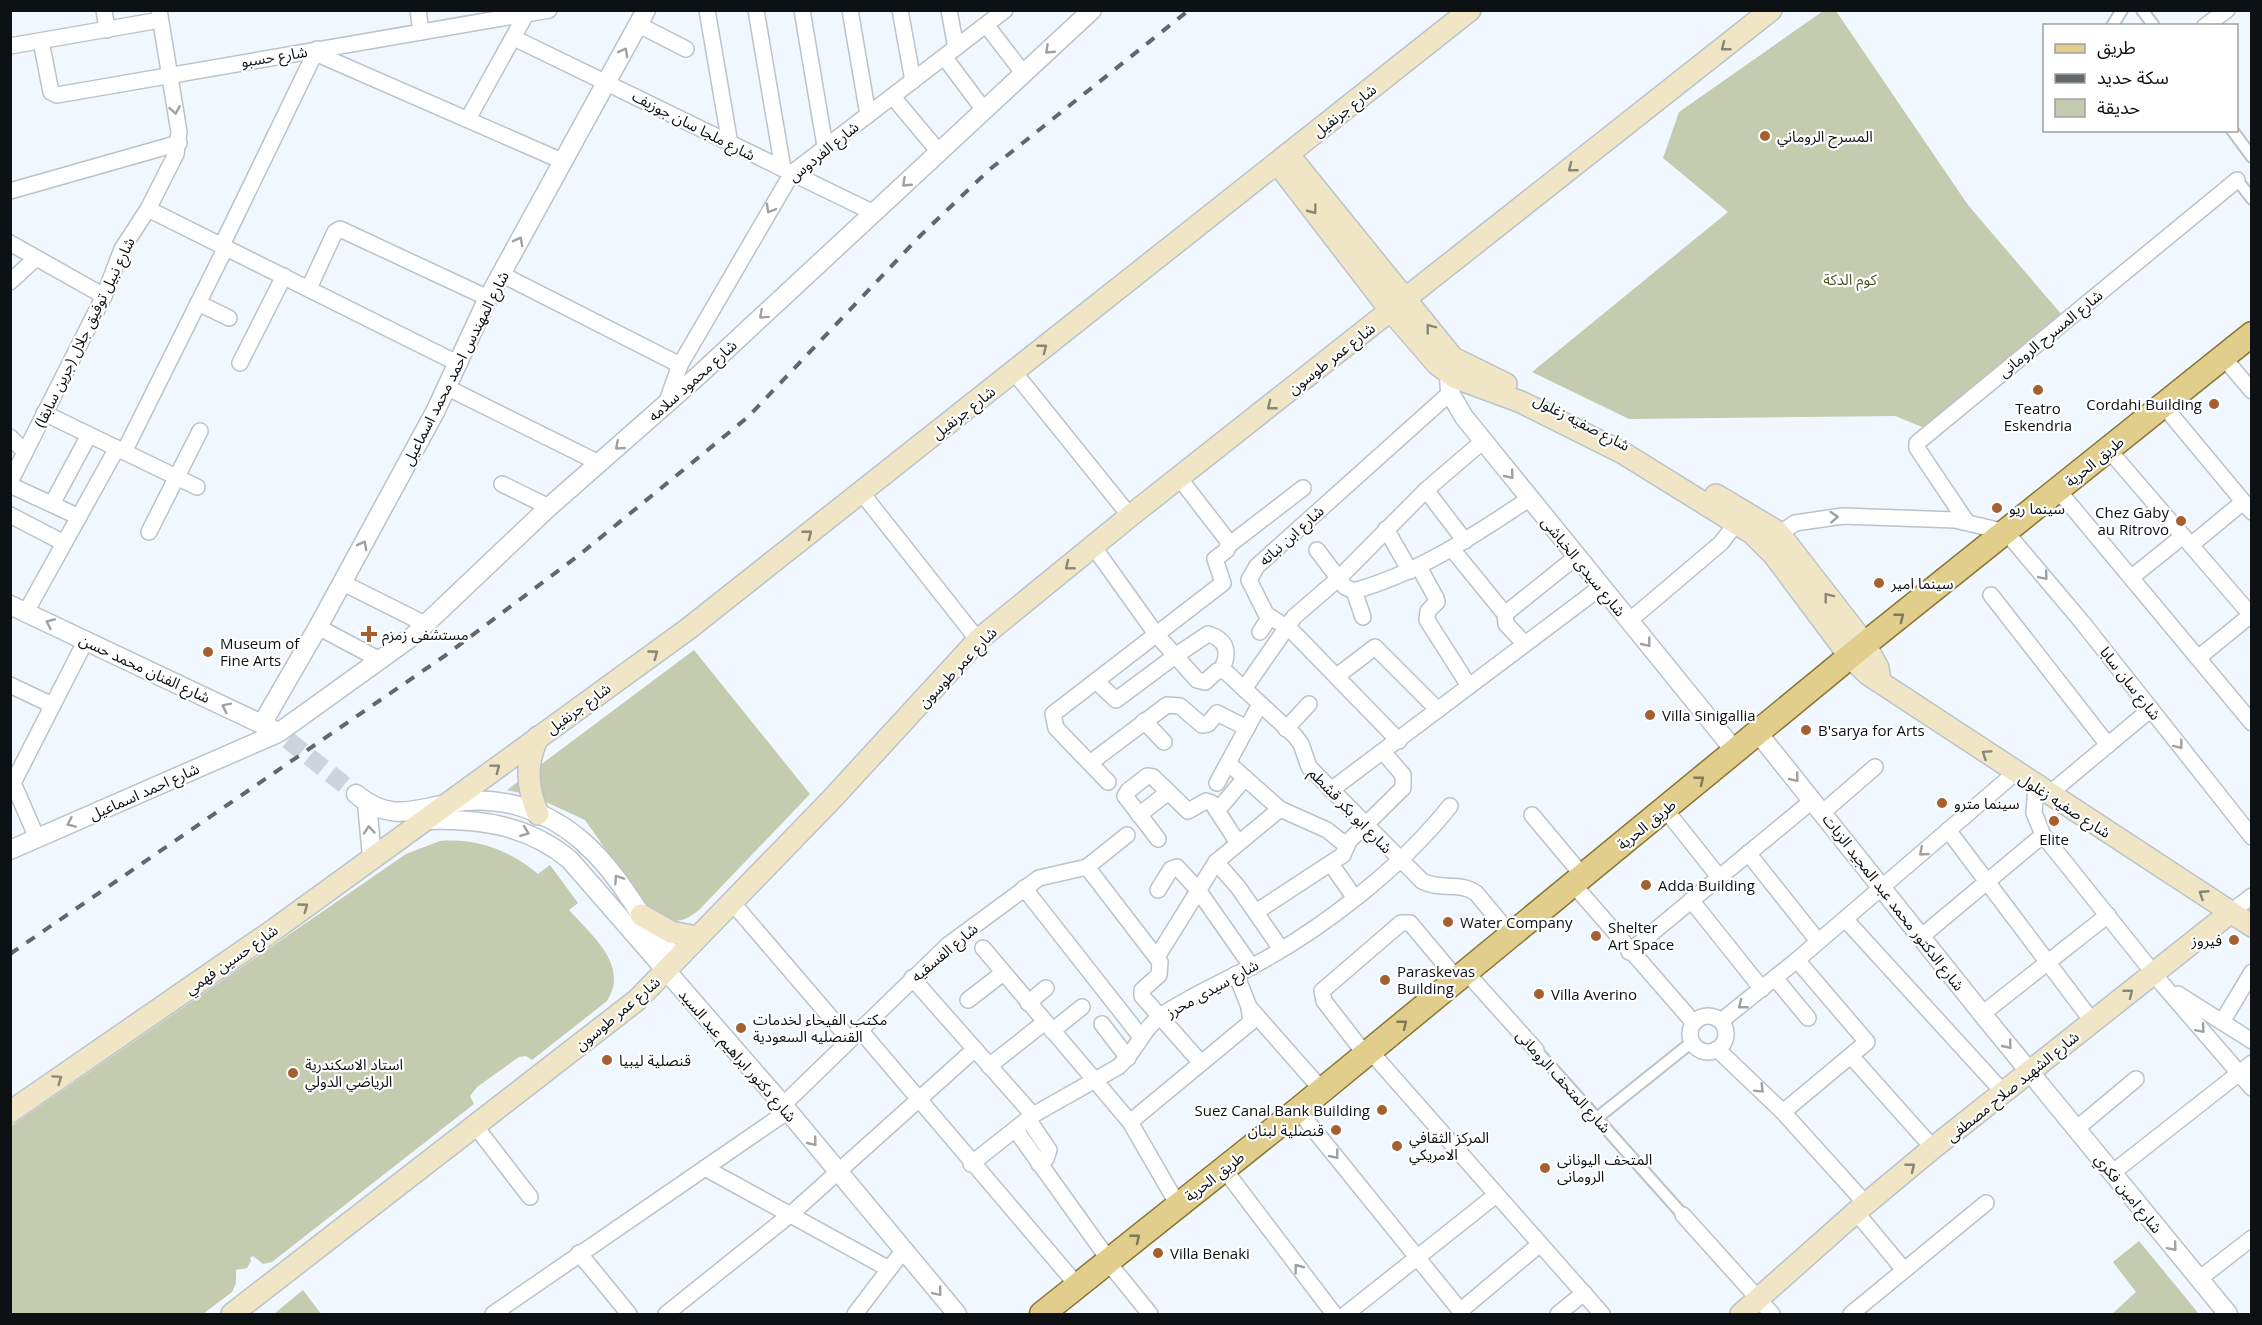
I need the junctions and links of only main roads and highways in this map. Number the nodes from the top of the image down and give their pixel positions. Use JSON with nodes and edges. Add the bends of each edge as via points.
{"nodes":[{"id":1,"x":1470,"y":10,"type":"edge"},
{"id":2,"x":1771,"y":10,"type":"edge"},
{"id":3,"x":1283,"y":158,"type":"junction"},
{"id":4,"x":1399,"y":305,"type":"junction"},
{"id":5,"x":2252,"y":334,"type":"edge"},
{"id":6,"x":1858,"y":651,"type":"junction"},
{"id":7,"x":538,"y":737,"type":"junction"},
{"id":8,"x":449,"y":803,"type":"joint"},
{"id":9,"x":538,"y":814,"type":"road end"},
{"id":10,"x":2231,"y":912,"type":"junction"},
{"id":11,"x":641,"y":915,"type":"road end"},
{"id":12,"x":2252,"y":926,"type":"edge"},
{"id":13,"x":697,"y":937,"type":"junction"},
{"id":14,"x":10,"y":1112,"type":"edge"},
{"id":15,"x":1765,"y":1309,"type":"edge"},
{"id":16,"x":242,"y":1311,"type":"edge"},
{"id":17,"x":1042,"y":1314,"type":"edge"},
{"id":18,"x":1741,"y":1314,"type":"edge"}],
"edges":[{"from":1,"to":3,"type":"main road","name":"شارع جرنفيل"},
{"from":2,"to":4,"type":"main road","name":"شارع عمر طوسون","one_way":true},
{"from":3,"to":4,"type":"main road","name":"شارع صفيه زغلول"},
{"from":7,"to":3,"type":"main road","name":"شارع جرنفيل","one_way":true,"via":[[688,629]]},
{"from":4,"to":6,"type":"main road","name":"شارع صفيه زغلول","via":[[1451,375],[1640,457],[1772,539]]},
{"from":4,"to":13,"type":"main road","name":"شارع عمر طوسون","one_way":true,"via":[[978,640],[831,800]]},
{"from":6,"to":5,"type":"main road","name":"طريق الحرية","one_way":true},
{"from":10,"to":6,"type":"main road","name":"شارع صفيه زغلول","one_way":true,"via":[[1869,675]]},
{"from":17,"to":6,"type":"main road","name":"طريق الحرية","one_way":true,"via":[[1298,1110]]},
{"from":8,"to":7,"type":"main road","name":"شارع جرنفيل","one_way":true},
{"from":7,"to":9,"type":"main road","via":[[528,777]]},
{"from":14,"to":8,"type":"main road","name":"شارع حسين فهمي","one_way":true},
{"from":10,"to":12,"type":"main road","name":"شارع صفيه زغلول"},
{"from":15,"to":10,"type":"main road","name":"شارع الشهيد صلاح مصطفى","one_way":true,"via":[[1778,1283],[1861,1208],[2092,1021],[2159,979]]},
{"from":11,"to":13,"type":"main road","via":[[670,932]]},
{"from":13,"to":16,"type":"main road","name":"شارع عمر طوسون","via":[[622,1013]]},
{"from":15,"to":18,"type":"main road","name":"شارع الشهيد صلاح مصطفى"}]}
